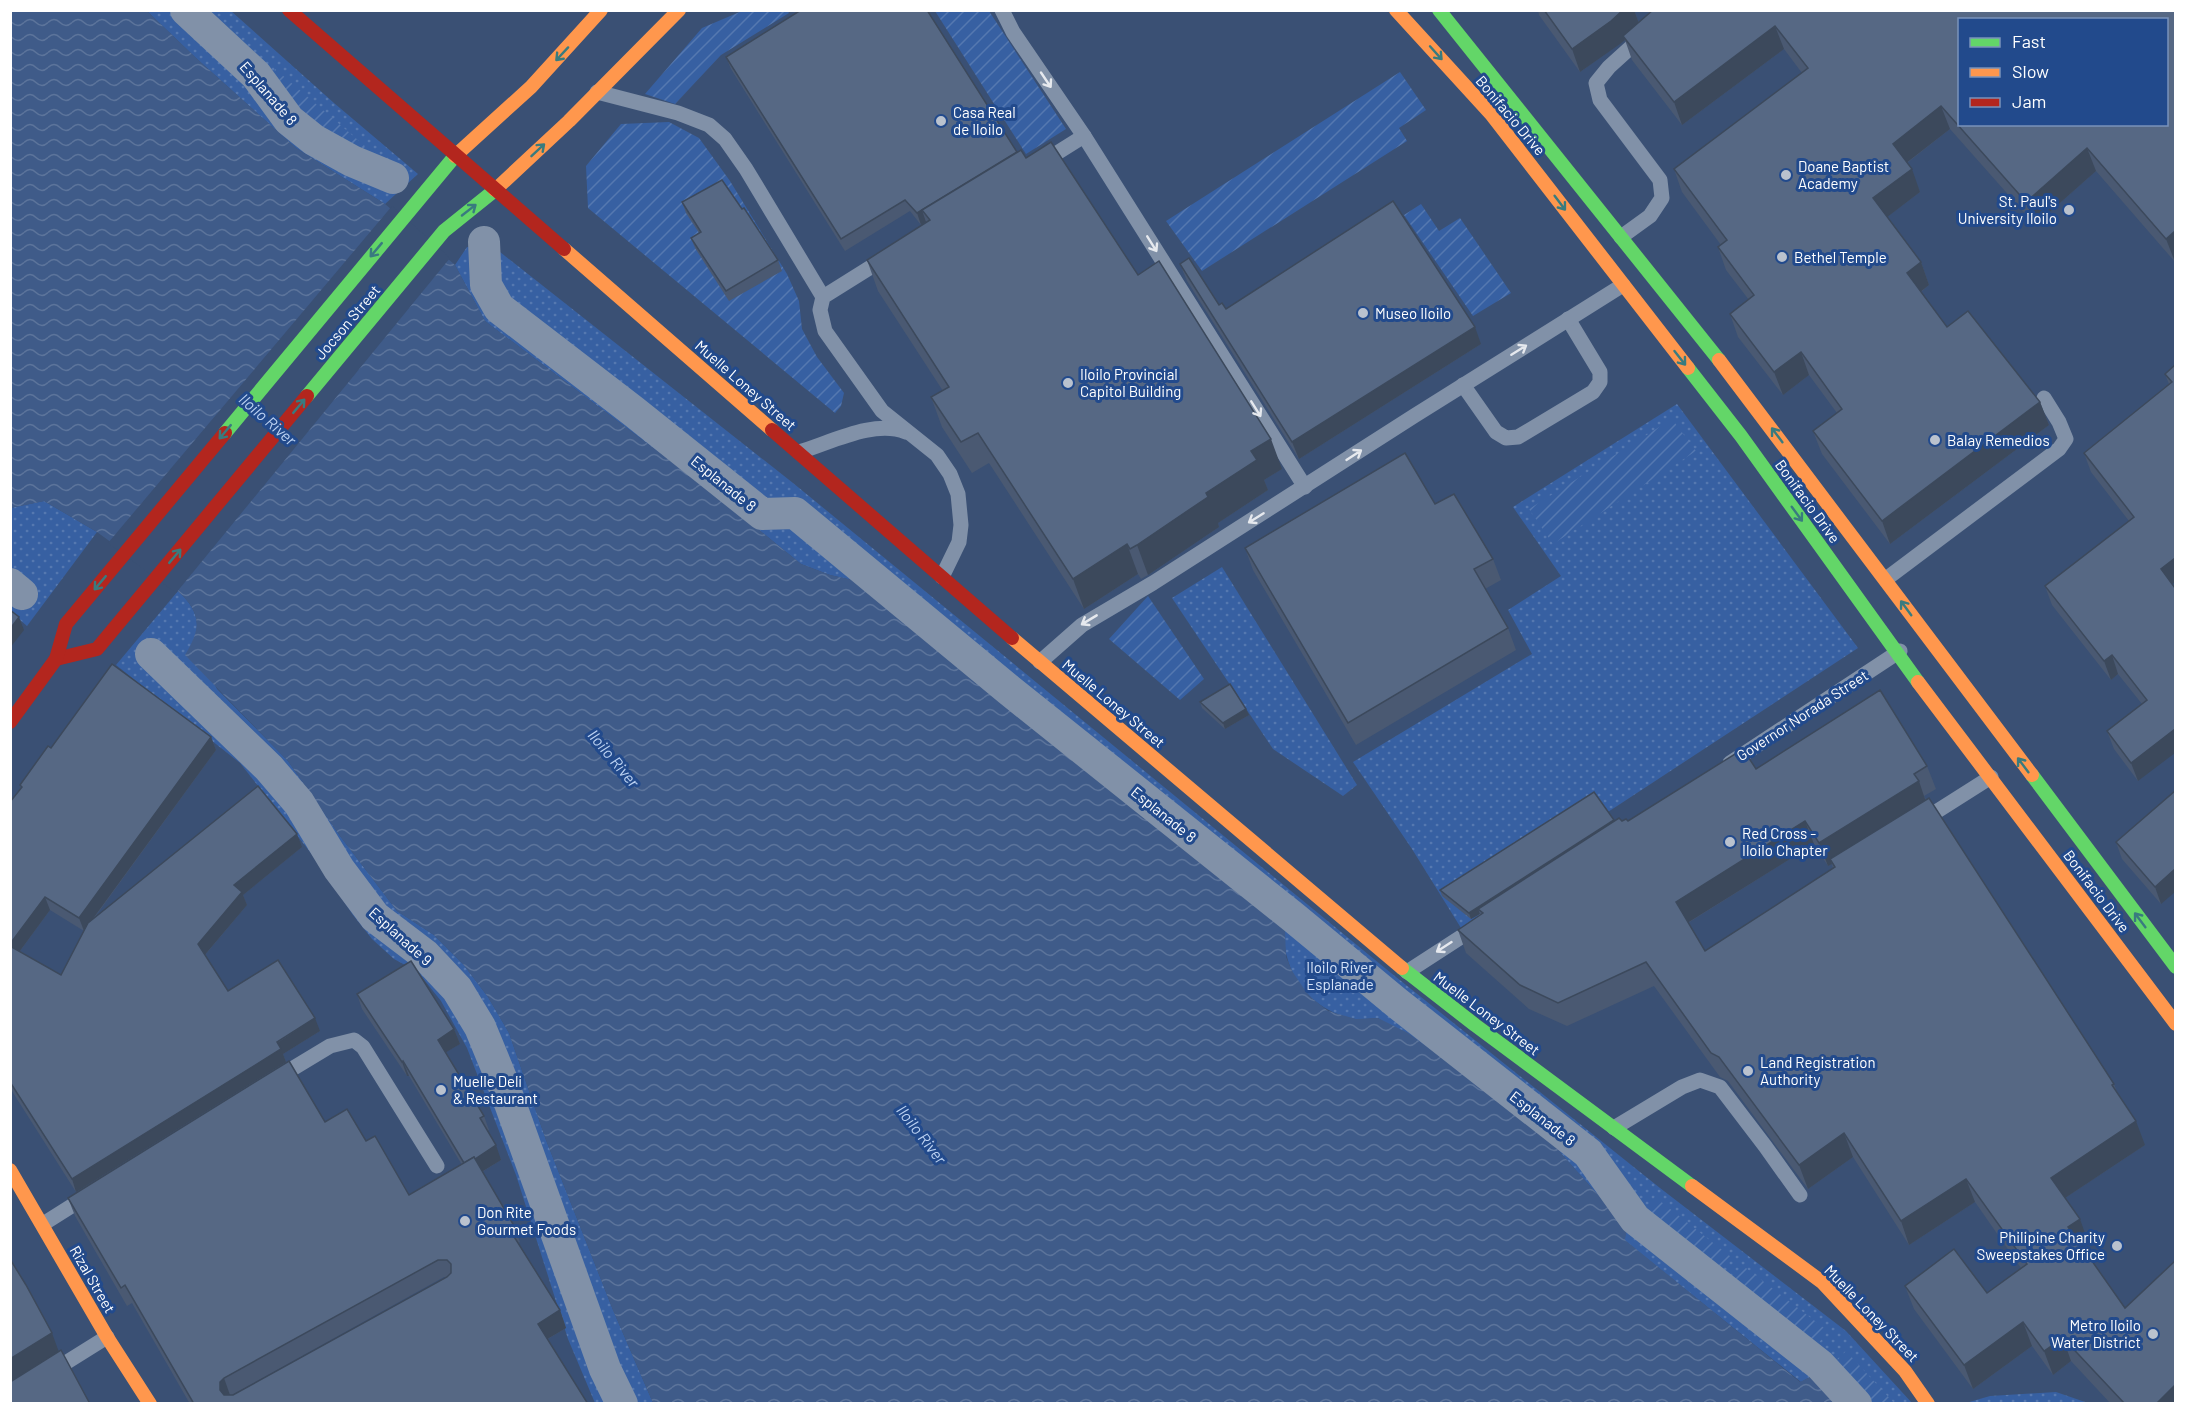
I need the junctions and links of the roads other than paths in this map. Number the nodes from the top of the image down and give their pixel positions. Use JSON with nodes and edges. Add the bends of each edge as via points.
{"nodes":[{"id":1,"x":186,"y":10,"type":"edge"},
{"id":2,"x":289,"y":10,"type":"edge"},
{"id":3,"x":601,"y":10,"type":"edge"},
{"id":4,"x":679,"y":10,"type":"edge"},
{"id":5,"x":1002,"y":10,"type":"edge"},
{"id":6,"x":1396,"y":10,"type":"edge"},
{"id":7,"x":1439,"y":10,"type":"edge"},
{"id":8,"x":1661,"y":10,"type":"edge"},
{"id":9,"x":597,"y":92,"type":"junction"},
{"id":10,"x":1084,"y":136,"type":"junction"},
{"id":11,"x":455,"y":156,"type":"junction"},
{"id":12,"x":1024,"y":173,"type":"edge"},
{"id":13,"x":393,"y":178,"type":"dead end"},
{"id":14,"x":495,"y":190,"type":"junction"},
{"id":15,"x":1621,"y":237,"type":"junction"},
{"id":16,"x":484,"y":242,"type":"dead end"},
{"id":17,"x":903,"y":247,"type":"edge"},
{"id":18,"x":1623,"y":285,"type":"junction"},
{"id":19,"x":823,"y":297,"type":"junction"},
{"id":20,"x":1568,"y":319,"type":"junction"},
{"id":21,"x":1464,"y":385,"type":"junction"},
{"id":22,"x":2044,"y":398,"type":"dead end"},
{"id":23,"x":911,"y":434,"type":"junction"},
{"id":24,"x":798,"y":452,"type":"junction"},
{"id":25,"x":1305,"y":487,"type":"junction"},
{"id":26,"x":942,"y":577,"type":"junction"},
{"id":27,"x":1886,"y":579,"type":"junction"},
{"id":28,"x":1925,"y":634,"type":"junction"},
{"id":29,"x":151,"y":654,"type":"dead end"},
{"id":30,"x":1897,"y":654,"type":"junction"},
{"id":31,"x":56,"y":660,"type":"junction"},
{"id":32,"x":1040,"y":662,"type":"junction"},
{"id":33,"x":10,"y":722,"type":"edge"},
{"id":34,"x":1721,"y":769,"type":"edge"},
{"id":35,"x":1991,"y":777,"type":"junction"},
{"id":36,"x":1905,"y":831,"type":"edge"},
{"id":37,"x":1493,"y":916,"type":"edge"},
{"id":38,"x":2175,"y":967,"type":"edge"},
{"id":39,"x":1407,"y":972,"type":"junction"},
{"id":40,"x":2175,"y":1024,"type":"edge"},
{"id":41,"x":260,"y":1089,"type":"edge"},
{"id":42,"x":1614,"y":1128,"type":"junction"},
{"id":43,"x":437,"y":1166,"type":"dead end"},
{"id":44,"x":10,"y":1170,"type":"edge"},
{"id":45,"x":102,"y":1187,"type":"edge"},
{"id":46,"x":1800,"y":1195,"type":"edge"},
{"id":47,"x":43,"y":1224,"type":"junction"},
{"id":48,"x":107,"y":1337,"type":"junction"},
{"id":49,"x":40,"y":1379,"type":"edge"},
{"id":50,"x":150,"y":1404,"type":"edge"},
{"id":51,"x":622,"y":1404,"type":"edge"},
{"id":52,"x":1856,"y":1404,"type":"edge"},
{"id":53,"x":1928,"y":1404,"type":"edge"}],
"edges":[{"from":1,"to":13,"type":"street","name":"Esplanade 8","via":[[256,75],[289,120],[314,140]]},
{"from":2,"to":11,"type":"main road","name":"Muelle Loney Street"},
{"from":3,"to":11,"type":"main road","name":"Jocson Street","one_way":true,"via":[[531,87]]},
{"from":4,"to":9,"type":"main road","name":"Jocson Street"},
{"from":5,"to":10,"type":"lane","one_way":true},
{"from":6,"to":18,"type":"main road","name":"Bonifacio Drive","one_way":true,"via":[[1491,114]]},
{"from":7,"to":15,"type":"main road","name":"Bonifacio Drive"},
{"from":8,"to":15,"type":"lane","via":[[1652,28],[1596,83],[1600,100],[1660,180],[1662,198],[1650,216]]},
{"from":14,"to":9,"type":"main road","name":"Jocson Street","one_way":true},
{"from":9,"to":19,"type":"lane","via":[[709,125],[746,169]]},
{"from":10,"to":12,"type":"lane"},
{"from":10,"to":25,"type":"lane","one_way":true},
{"from":11,"to":14,"type":"main road","name":"Muelle Loney Street"},
{"from":11,"to":31,"type":"main road","name":"Jocson Street","one_way":true,"via":[[66,624]]},
{"from":14,"to":24,"type":"main road","name":"Muelle Loney Street"},
{"from":31,"to":14,"type":"main road","name":"Jocson Street","one_way":true,"via":[[97,649],[444,231]]},
{"from":27,"to":15,"type":"main road","name":"Bonifacio Drive","one_way":true},
{"from":16,"to":52,"type":"street","name":"Esplanade 8","via":[[486,285],[499,308],[762,514],[795,513],[1396,1003],[1588,1153],[1635,1219],[1820,1365]]},
{"from":17,"to":19,"type":"lane"},
{"from":18,"to":20,"type":"lane"},
{"from":18,"to":30,"type":"main road","name":"Bonifacio Drive","one_way":true,"via":[[1741,436]]},
{"from":19,"to":23,"type":"lane","via":[[820,310],[825,331],[882,411]]},
{"from":21,"to":20,"type":"lane","one_way":true},
{"from":20,"to":21,"type":"lane","via":[[1600,372],[1600,382],[1593,392],[1518,437],[1506,438],[1496,432]]},
{"from":25,"to":21,"type":"lane","one_way":true},
{"from":22,"to":27,"type":"lane","via":[[2066,439],[2059,449]]},
{"from":23,"to":24,"type":"lane","via":[[899,429],[873,429]]},
{"from":23,"to":26,"type":"lane","via":[[937,454],[958,494],[959,542]]},
{"from":24,"to":26,"type":"main road","name":"Muelle Loney Street"},
{"from":25,"to":32,"type":"lane","one_way":true,"via":[[1082,625]]},
{"from":26,"to":32,"type":"main road","name":"Muelle Loney Street"},
{"from":28,"to":27,"type":"main road","name":"Bonifacio Drive","one_way":true},
{"from":28,"to":30,"type":"lane","name":"Governor Norada Street"},
{"from":38,"to":28,"type":"main road","name":"Bonifacio Drive","one_way":true},
{"from":29,"to":51,"type":"street","name":"Esplanade 9","via":[[299,803],[339,869],[375,917],[425,955],[457,988],[480,1027],[501,1078],[605,1370]]},
{"from":30,"to":34,"type":"lane","name":"Governor Norada Street"},
{"from":30,"to":35,"type":"main road","name":"Bonifacio Drive"},
{"from":31,"to":33,"type":"main road","name":"Jocson Street"},
{"from":32,"to":39,"type":"main road","name":"Muelle Loney Street"},
{"from":35,"to":36,"type":"lane"},
{"from":35,"to":40,"type":"main road","name":"Bonifacio Drive"},
{"from":37,"to":39,"type":"lane","one_way":true},
{"from":39,"to":42,"type":"main road","name":"Muelle Loney Street"},
{"from":41,"to":43,"type":"lane","via":[[330,1046],[354,1040],[363,1047]]},
{"from":42,"to":46,"type":"lane","via":[[1700,1080],[1720,1088]]},
{"from":42,"to":53,"type":"main road","name":"Muelle Loney Street","via":[[1822,1282],[1905,1371]]},
{"from":44,"to":47,"type":"main road","name":"Rizal Street"},
{"from":45,"to":47,"type":"lane"},
{"from":47,"to":48,"type":"main road","name":"Rizal Street"},
{"from":48,"to":49,"type":"lane"},
{"from":48,"to":50,"type":"main road","name":"Rizal Street"}]}
